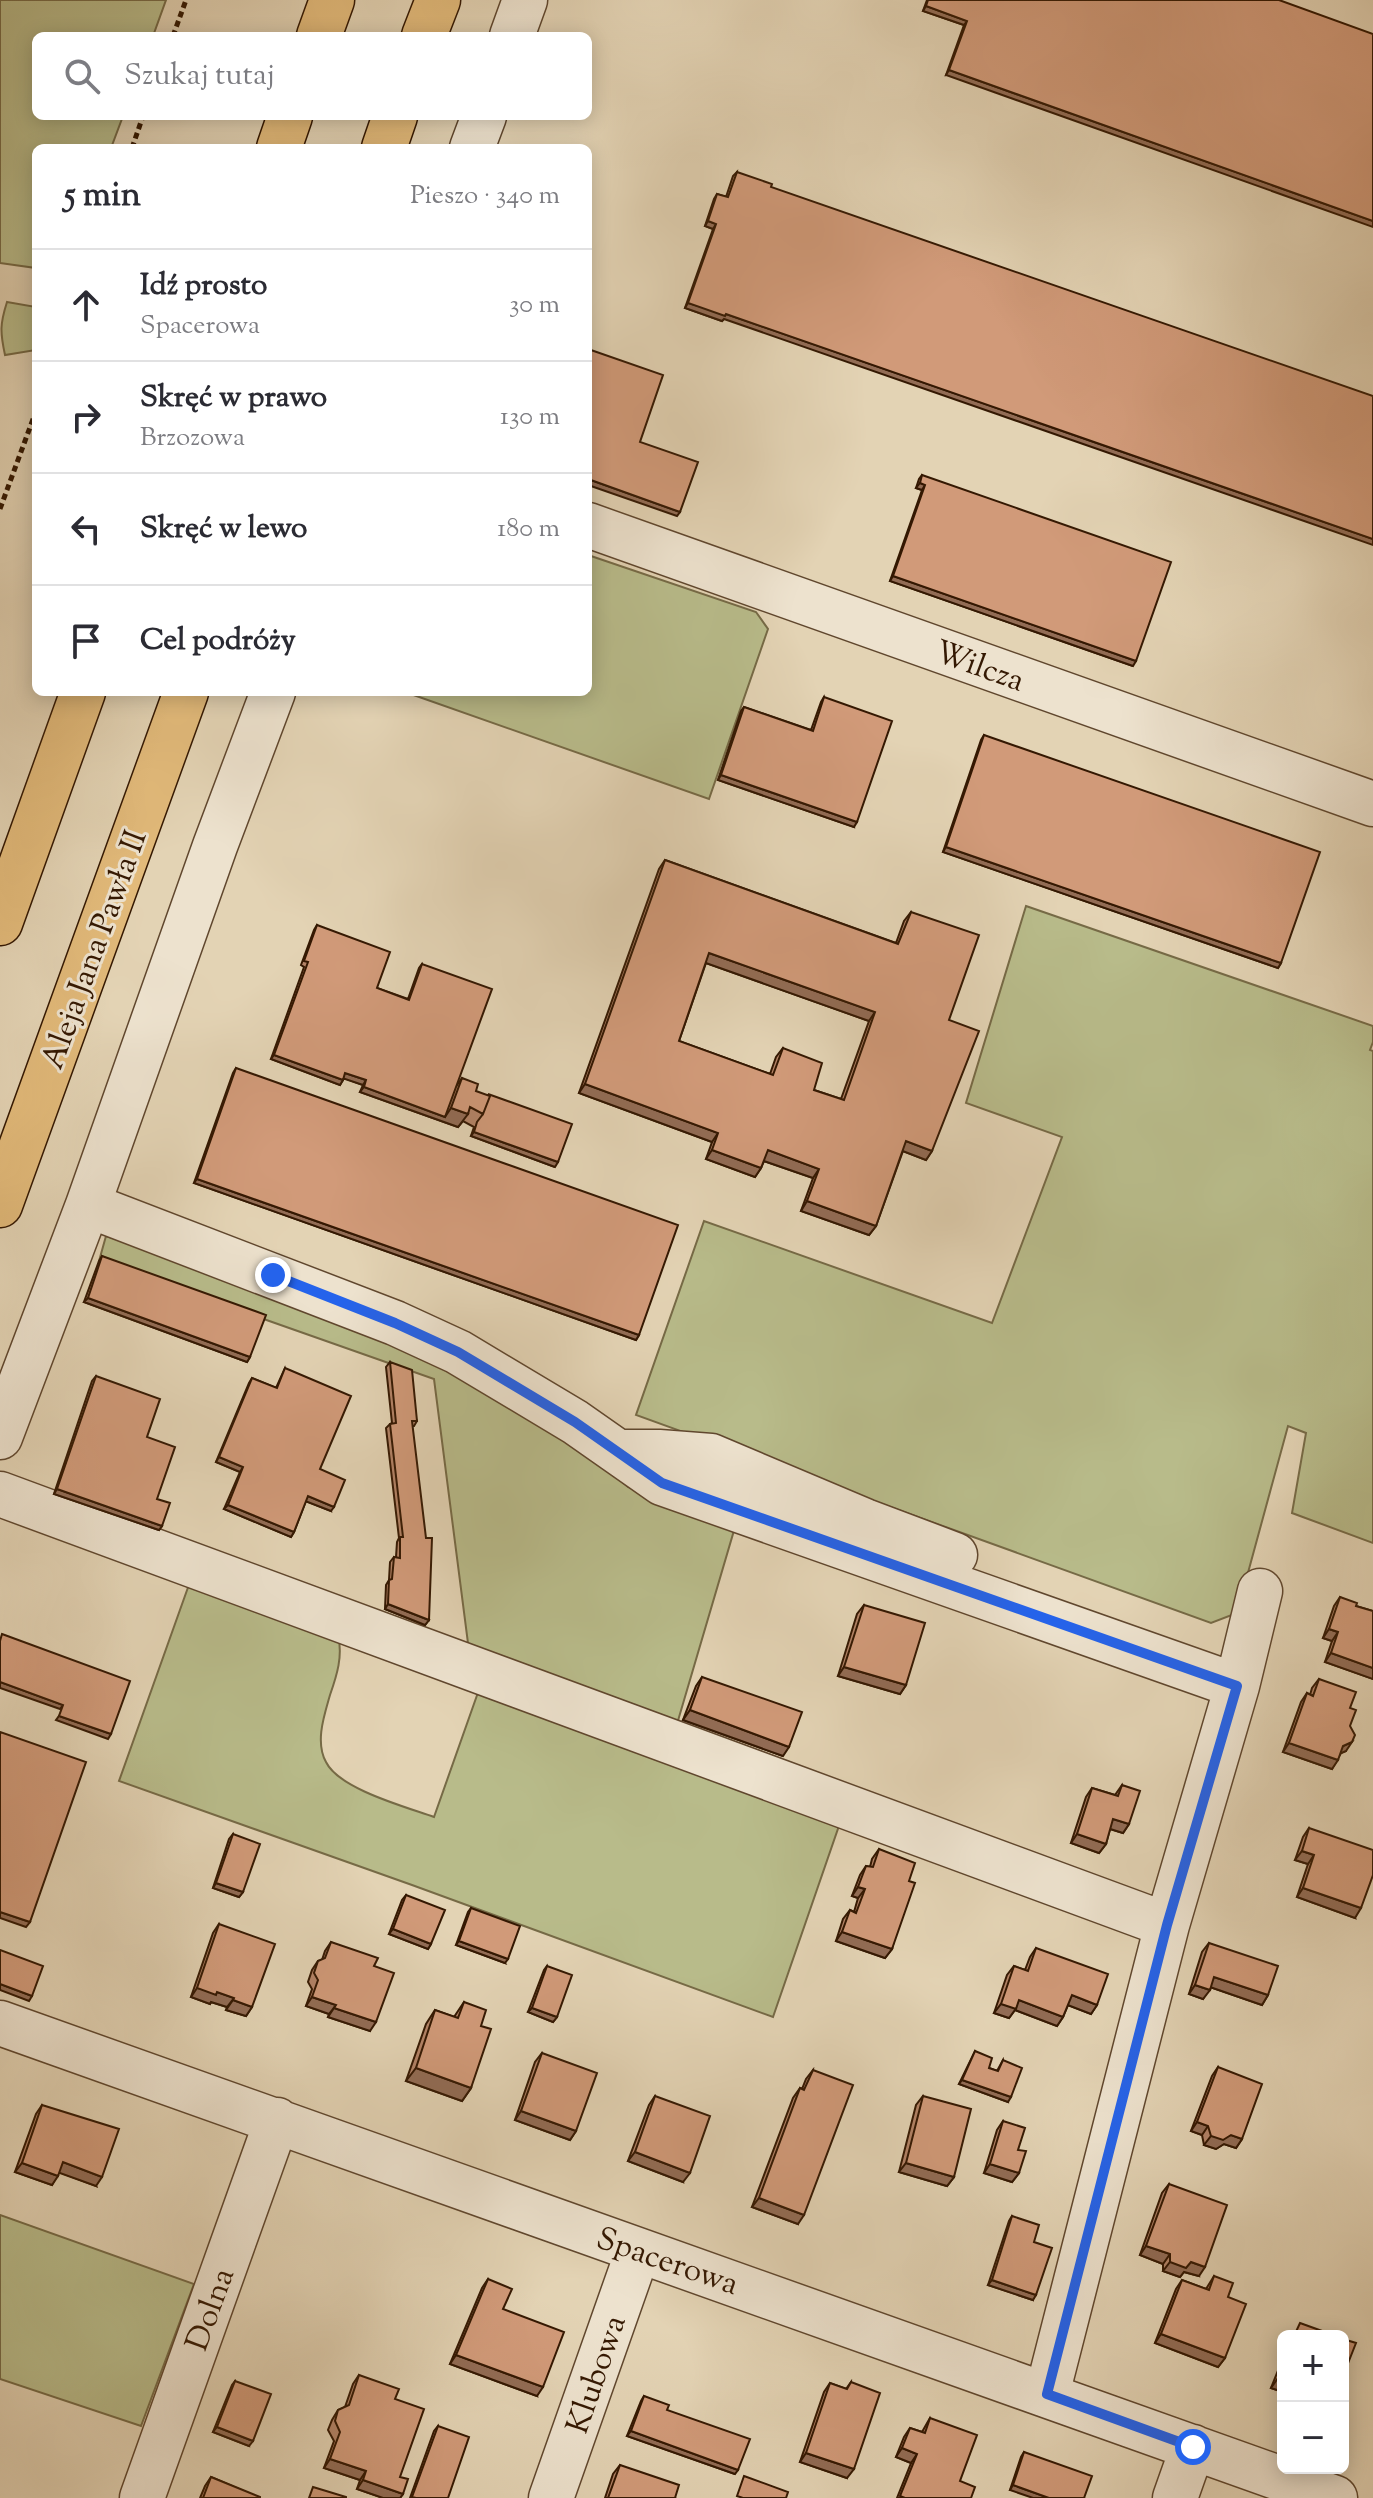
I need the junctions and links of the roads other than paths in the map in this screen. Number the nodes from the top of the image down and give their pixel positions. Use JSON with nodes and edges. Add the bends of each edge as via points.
{"nodes":[{"id":1,"x":332,"y":0,"type":"edge"},
{"id":2,"x":438,"y":0,"type":"edge"},
{"id":3,"x":525,"y":0,"type":"edge"},
{"id":4,"x":320,"y":32,"type":"edge"},
{"id":5,"x":426,"y":32,"type":"edge"},
{"id":6,"x":513,"y":32,"type":"edge"},
{"id":7,"x":289,"y":120,"type":"edge"},
{"id":8,"x":394,"y":120,"type":"edge"},
{"id":9,"x":482,"y":120,"type":"edge"},
{"id":10,"x":280,"y":144,"type":"edge"},
{"id":11,"x":385,"y":144,"type":"edge"},
{"id":12,"x":474,"y":144,"type":"edge"},
{"id":13,"x":592,"y":526,"type":"edge"},
{"id":14,"x":82,"y":696,"type":"edge"},
{"id":15,"x":185,"y":696,"type":"edge"},
{"id":16,"x":271,"y":696,"type":"edge"},
{"id":17,"x":1373,"y":804,"type":"edge"},
{"id":18,"x":0,"y":923,"type":"edge"},
{"id":19,"x":0,"y":1205,"type":"edge"},
{"id":20,"x":88,"y":1205,"type":"junction"},
{"id":21,"x":0,"y":1437,"type":"edge"},
{"id":22,"x":0,"y":1494,"type":"edge"},
{"id":23,"x":1260,"y":1591,"type":"dead end"},
{"id":24,"x":1240,"y":1674,"type":"junction"},
{"id":25,"x":1167,"y":1925,"type":"junction"},
{"id":26,"x":0,"y":2023,"type":"edge"},
{"id":27,"x":277,"y":2120,"type":"junction"},
{"id":28,"x":638,"y":2251,"type":"junction"},
{"id":29,"x":1047,"y":2394,"type":"junction"},
{"id":30,"x":1193,"y":2447,"type":"junction"},
{"id":31,"x":142,"y":2498,"type":"edge"},
{"id":32,"x":551,"y":2498,"type":"edge"},
{"id":33,"x":1175,"y":2498,"type":"edge"},
{"id":34,"x":1335,"y":2498,"type":"edge"}],
"edges":[{"from":1,"to":4,"type":"main road"},
{"from":2,"to":5,"type":"main road"},
{"from":3,"to":6,"type":"street"},
{"from":7,"to":10,"type":"main road"},
{"from":8,"to":11,"type":"main road"},
{"from":9,"to":12,"type":"street"},
{"from":13,"to":17,"type":"street","name":"Wilcza"},
{"from":14,"to":18,"type":"main road"},
{"from":15,"to":19,"type":"main road","name":"Aleja Jana Pawła II"},
{"from":16,"to":20,"type":"street"},
{"from":20,"to":21,"type":"street"},
{"from":20,"to":24,"type":"street","via":[[458,1352],[662,1483],[779,1505]]},
{"from":22,"to":25,"type":"street"},
{"from":23,"to":24,"type":"street"},
{"from":24,"to":25,"type":"street"},
{"from":25,"to":29,"type":"street"},
{"from":26,"to":27,"type":"street","name":"Spacerowa"},
{"from":27,"to":28,"type":"street","name":"Spacerowa"},
{"from":27,"to":31,"type":"street","name":"Dolna"},
{"from":28,"to":29,"type":"street","name":"Spacerowa"},
{"from":28,"to":32,"type":"street","name":"Klubowa"},
{"from":29,"to":30,"type":"street","name":"Spacerowa"},
{"from":30,"to":33,"type":"street"},
{"from":30,"to":34,"type":"street","name":"Spacerowa"}]}
